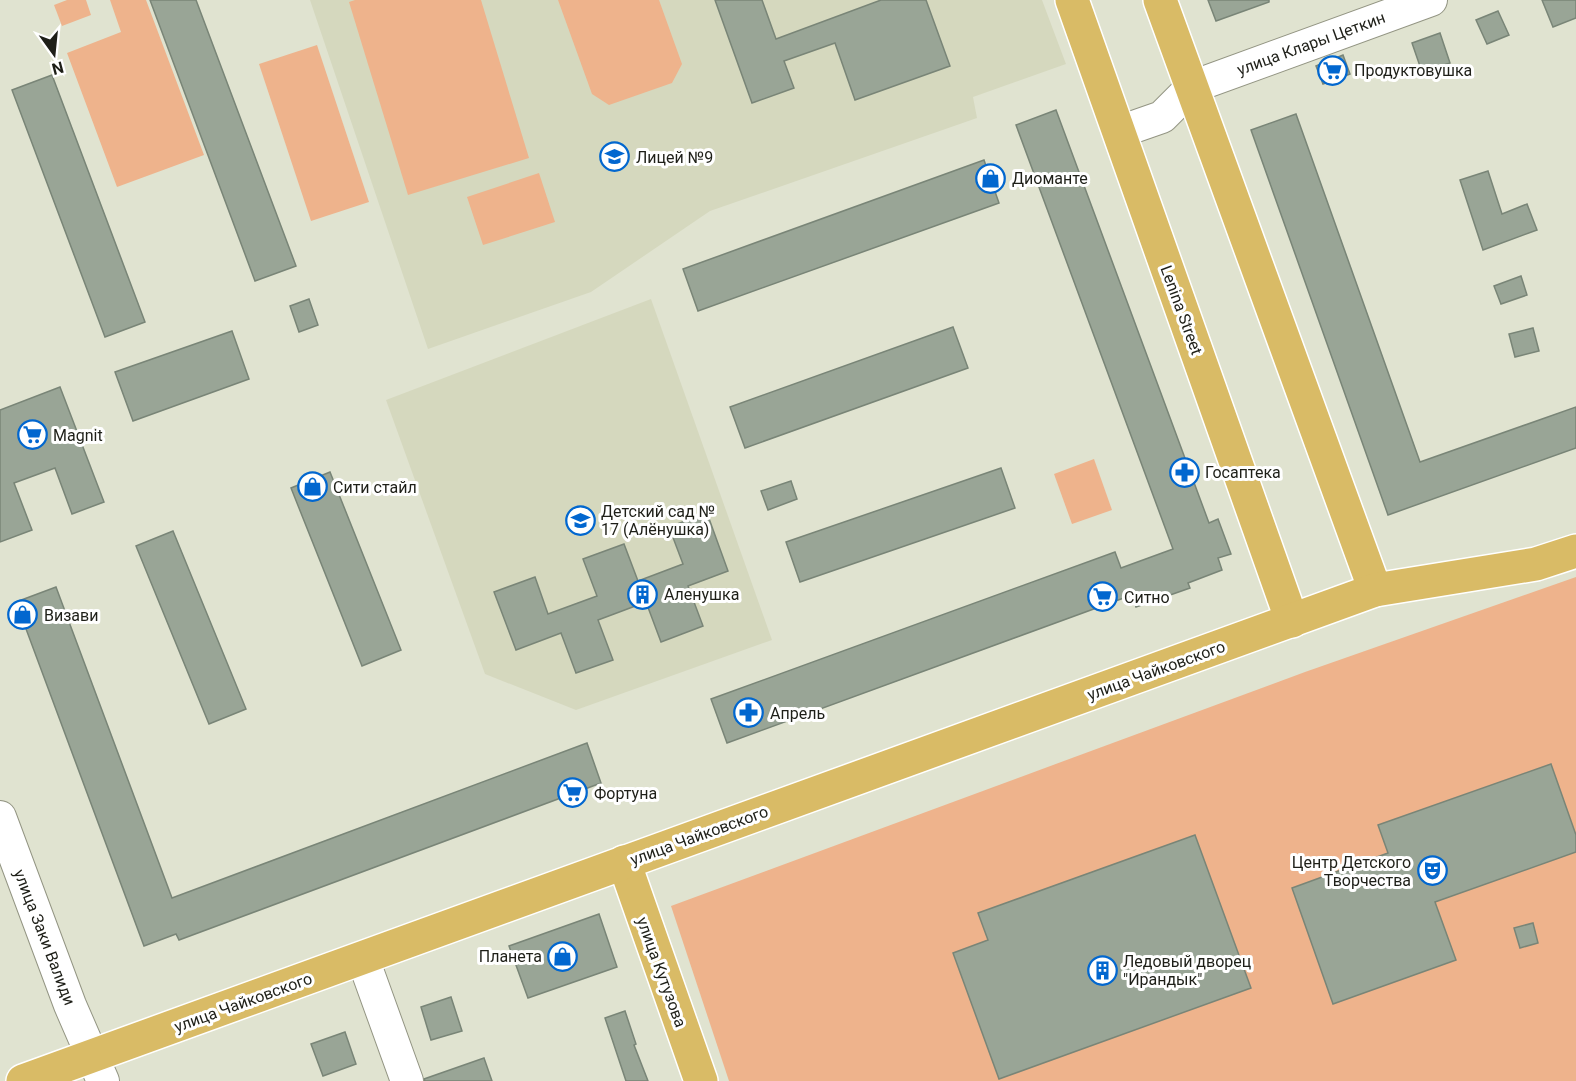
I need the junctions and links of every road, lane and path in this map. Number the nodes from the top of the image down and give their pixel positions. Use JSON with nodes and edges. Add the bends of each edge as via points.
{"nodes":[{"id":1,"x":1072,"y":0,"type":"edge"},
{"id":2,"x":1160,"y":0,"type":"edge"},
{"id":3,"x":1431,"y":0,"type":"edge"},
{"id":4,"x":1192,"y":87,"type":"junction"},
{"id":5,"x":1119,"y":132,"type":"junction"},
{"id":6,"x":1576,"y":551,"type":"edge"},
{"id":7,"x":1375,"y":591,"type":"junction"},
{"id":8,"x":1292,"y":621,"type":"junction"},
{"id":9,"x":0,"y":817,"type":"edge"},
{"id":10,"x":624,"y":862,"type":"junction"},
{"id":11,"x":363,"y":959,"type":"junction"},
{"id":12,"x":99,"y":1069,"type":"edge"},
{"id":13,"x":23,"y":1081,"type":"edge"},
{"id":14,"x":407,"y":1081,"type":"edge"},
{"id":15,"x":701,"y":1081,"type":"edge"}],
"edges":[{"from":1,"to":5,"type":"main road","name":"Lenina Street"},
{"from":2,"to":4,"type":"main road"},
{"from":3,"to":4,"type":"street","name":"улица Клары Цеткин"},
{"from":4,"to":5,"type":"street","via":[[1162,117]]},
{"from":4,"to":7,"type":"main road"},
{"from":5,"to":8,"type":"main road","name":"Lenina Street"},
{"from":6,"to":7,"type":"main road","name":"улица Чайковского","via":[[1536,564]]},
{"from":7,"to":8,"type":"main road","name":"улица Чайковского"},
{"from":8,"to":10,"type":"main road","name":"улица Чайковского"},
{"from":9,"to":12,"type":"street","name":"улица Заки Валиди","via":[[70,1005]]},
{"from":10,"to":11,"type":"main road","name":"улица Чайковского"},
{"from":10,"to":15,"type":"main road","name":"улица Кутузова"},
{"from":11,"to":12,"type":"main road","name":"улица Чайковского"},
{"from":11,"to":14,"type":"street"},
{"from":12,"to":13,"type":"main road","name":"улица Чайковского"}]}
